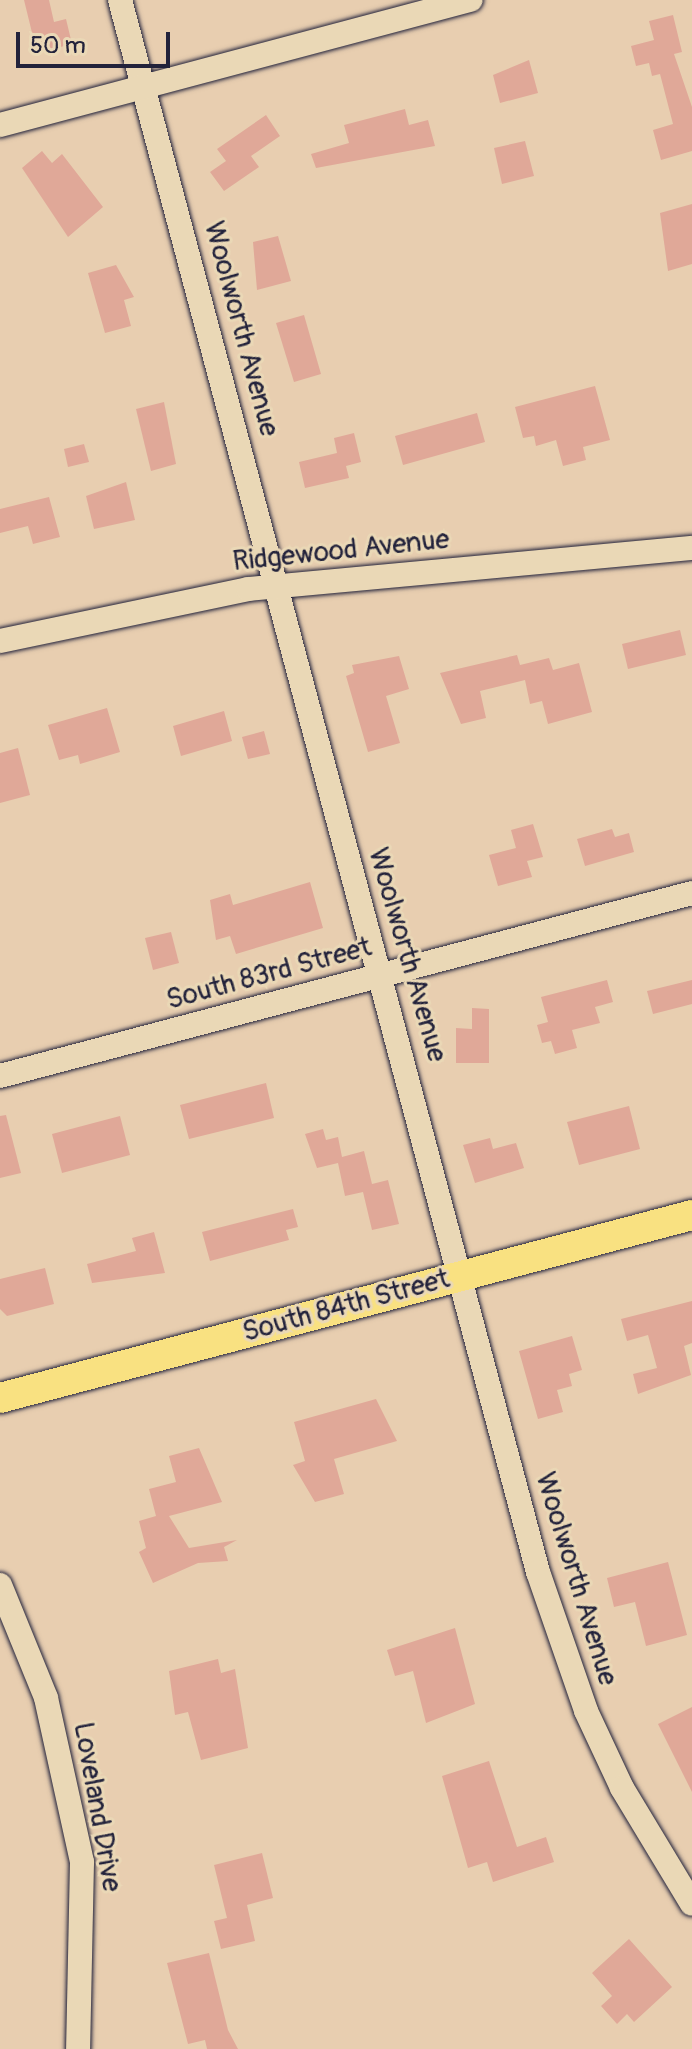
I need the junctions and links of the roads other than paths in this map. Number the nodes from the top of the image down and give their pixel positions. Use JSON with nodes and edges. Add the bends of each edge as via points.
{"nodes":[{"id":1,"x":120,"y":0,"type":"edge"},
{"id":2,"x":471,"y":0,"type":"edge"},
{"id":3,"x":143,"y":87,"type":"junction"},
{"id":4,"x":0,"y":125,"type":"edge"},
{"id":5,"x":692,"y":548,"type":"edge"},
{"id":6,"x":277,"y":586,"type":"junction"},
{"id":7,"x":0,"y":641,"type":"edge"},
{"id":8,"x":692,"y":893,"type":"edge"},
{"id":9,"x":381,"y":975,"type":"junction"},
{"id":10,"x":0,"y":1076,"type":"edge"},
{"id":11,"x":692,"y":1215,"type":"edge"},
{"id":12,"x":462,"y":1276,"type":"junction"},
{"id":13,"x":0,"y":1398,"type":"edge"},
{"id":14,"x":0,"y":1585,"type":"edge"},
{"id":15,"x":692,"y":1904,"type":"edge"},
{"id":16,"x":78,"y":2049,"type":"edge"}],
"edges":[{"from":1,"to":3,"type":"street","name":"Woolworth Avenue"},
{"from":2,"to":3,"type":"street"},
{"from":3,"to":4,"type":"street"},
{"from":3,"to":6,"type":"street","name":"Woolworth Avenue"},
{"from":5,"to":6,"type":"street","name":"Ridgewood Avenue"},
{"from":6,"to":7,"type":"street","name":"Ridgewood Avenue"},
{"from":6,"to":9,"type":"street","name":"Woolworth Avenue"},
{"from":8,"to":9,"type":"street","name":"South 83rd Street"},
{"from":9,"to":10,"type":"street","name":"South 83rd Street"},
{"from":9,"to":12,"type":"street","name":"Woolworth Avenue"},
{"from":11,"to":12,"type":"main road","name":"South 84th Street"},
{"from":12,"to":13,"type":"main road","name":"South 84th Street"},
{"from":12,"to":15,"type":"street","name":"Woolworth Avenue","via":[[560,1644],[622,1788]]},
{"from":14,"to":16,"type":"street","name":"Loveland Drive","via":[[46,1698],[82,1862]]}]}
